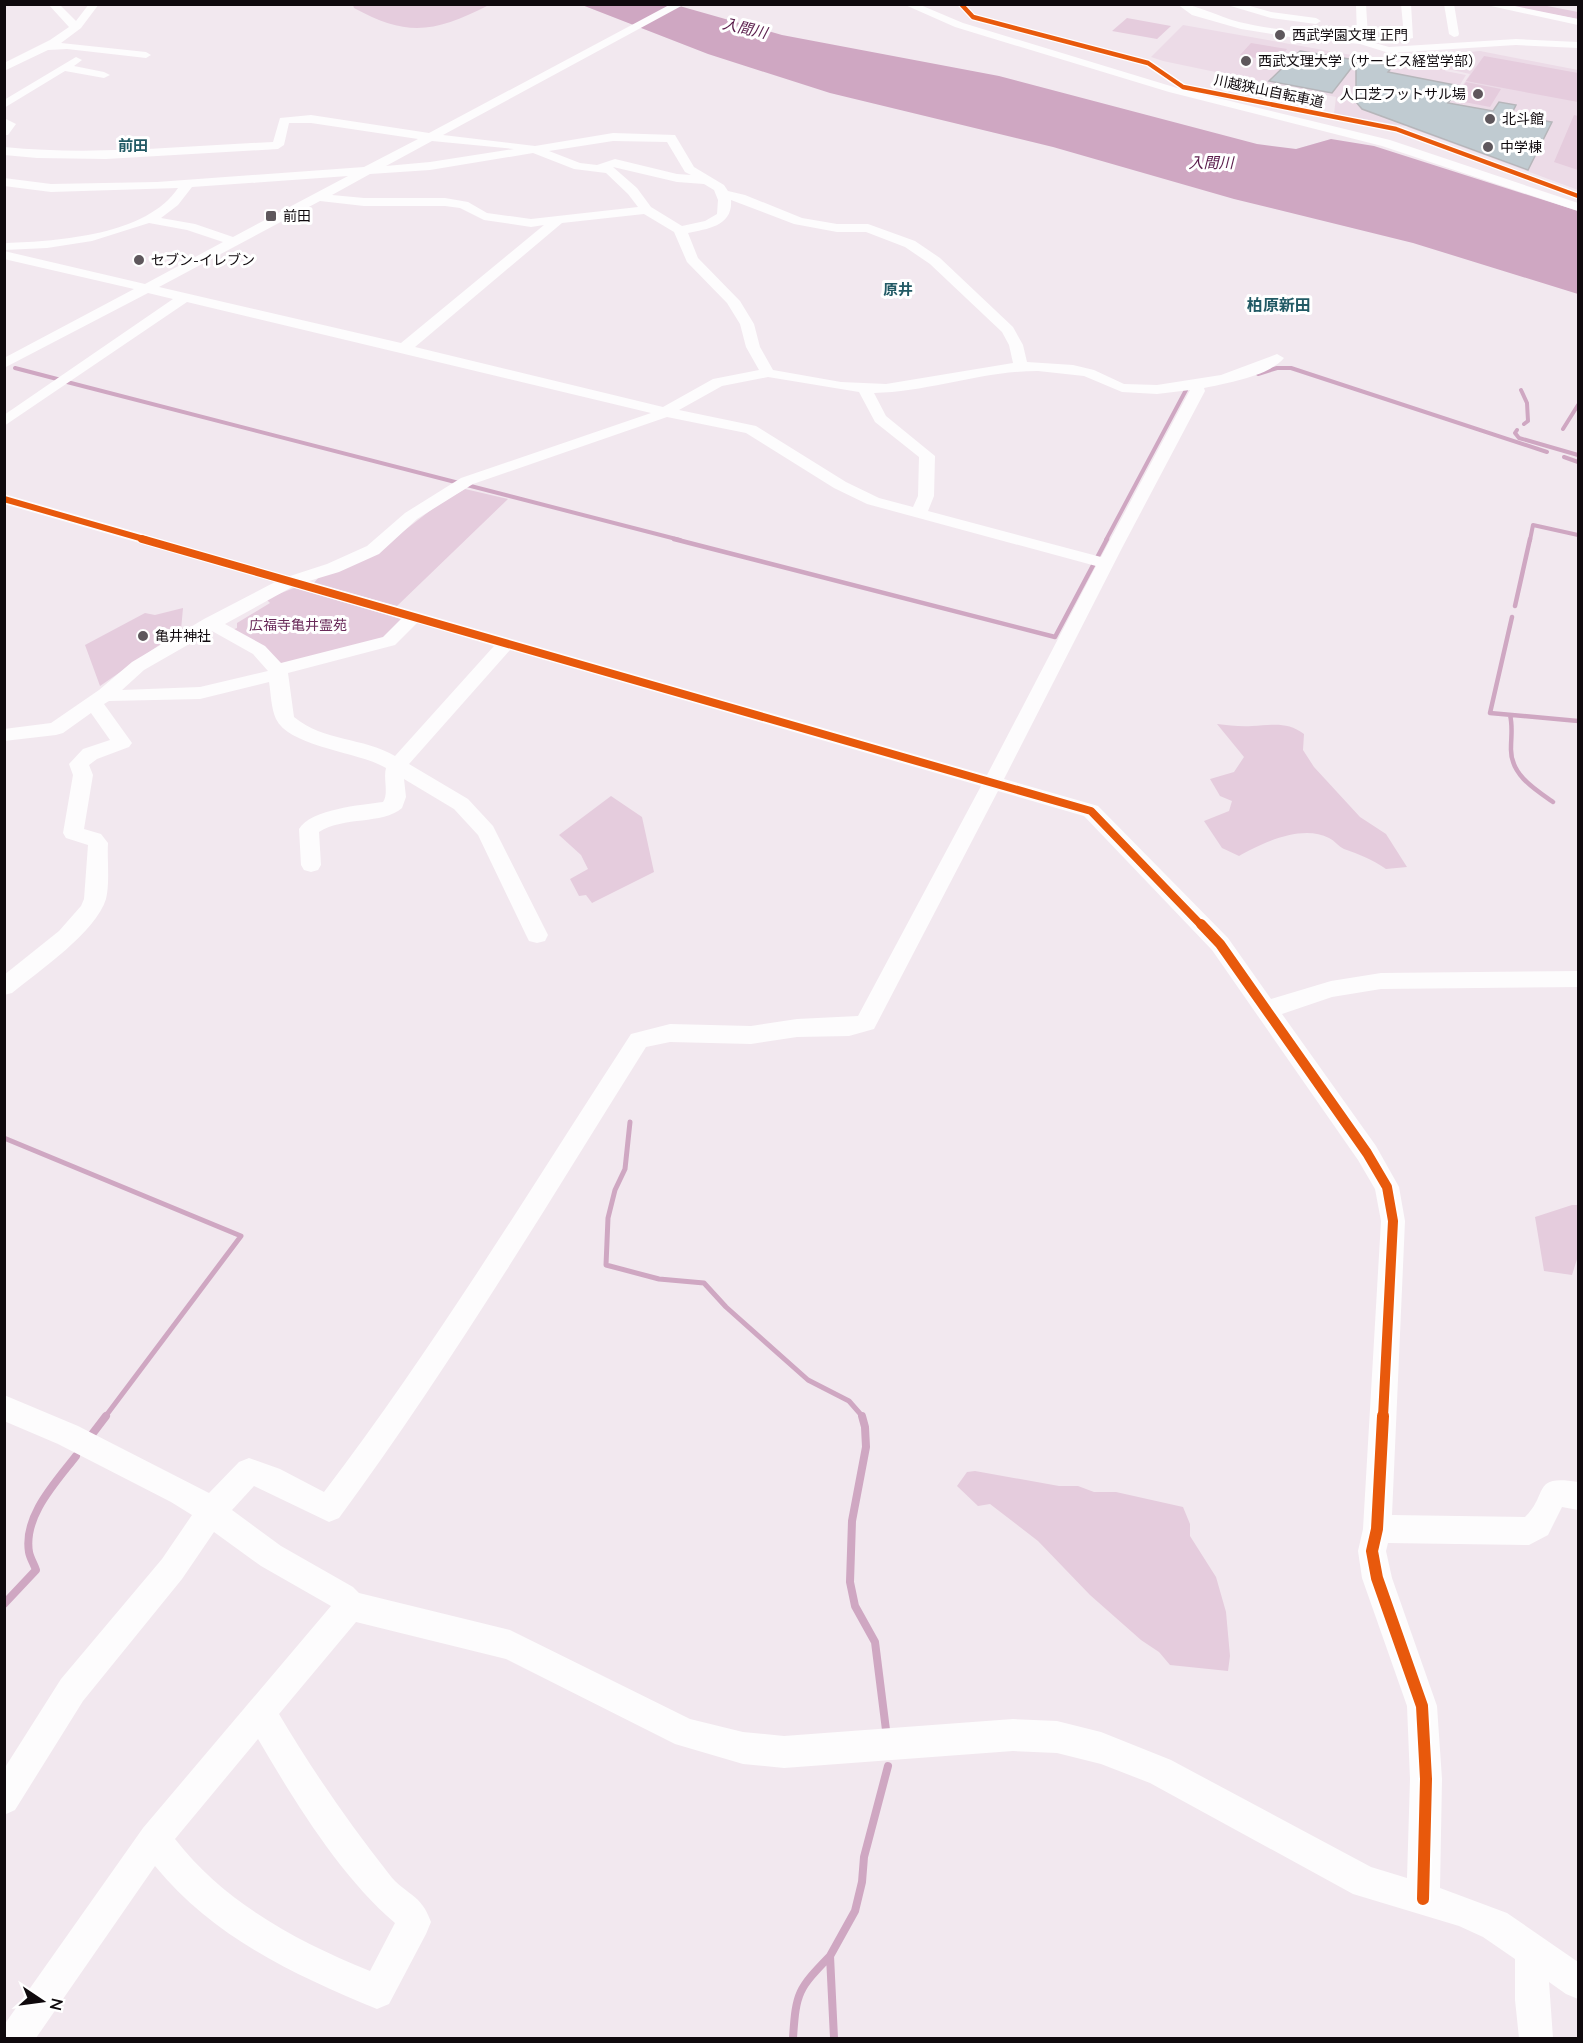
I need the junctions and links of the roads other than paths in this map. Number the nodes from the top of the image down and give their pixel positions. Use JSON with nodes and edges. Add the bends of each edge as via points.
{"nodes":[{"id":1,"x":53,"y":4,"type":"edge"},
{"id":2,"x":94,"y":4,"type":"edge"},
{"id":3,"x":680,"y":4,"type":"edge"},
{"id":4,"x":908,"y":4,"type":"edge"},
{"id":5,"x":1182,"y":4,"type":"edge"},
{"id":6,"x":1229,"y":4,"type":"edge"},
{"id":7,"x":1361,"y":4,"type":"edge"},
{"id":8,"x":1406,"y":4,"type":"edge"},
{"id":9,"x":1449,"y":4,"type":"edge"},
{"id":10,"x":1493,"y":8,"type":"edge"},
{"id":11,"x":1272,"y":10,"type":"edge"},
{"id":12,"x":1578,"y":22,"type":"edge"},
{"id":13,"x":75,"y":27,"type":"junction"},
{"id":14,"x":1578,"y":36,"type":"edge"},
{"id":15,"x":1316,"y":37,"type":"junction"},
{"id":16,"x":1363,"y":41,"type":"junction"},
{"id":17,"x":1578,"y":45,"type":"edge"},
{"id":18,"x":40,"y":49,"type":"junction"},
{"id":19,"x":146,"y":55,"type":"dead end"},
{"id":20,"x":4,"y":57,"type":"edge"},
{"id":21,"x":16,"y":62,"type":"junction"},
{"id":22,"x":4,"y":68,"type":"edge"},
{"id":23,"x":65,"y":68,"type":"junction"},
{"id":24,"x":104,"y":75,"type":"dead end"},
{"id":25,"x":4,"y":105,"type":"edge"},
{"id":26,"x":4,"y":121,"type":"edge"},
{"id":27,"x":4,"y":132,"type":"edge"},
{"id":28,"x":436,"y":135,"type":"junction"},
{"id":29,"x":535,"y":149,"type":"junction"},
{"id":30,"x":4,"y":151,"type":"edge"},
{"id":31,"x":78,"y":154,"type":"junction"},
{"id":32,"x":595,"y":168,"type":"junction"},
{"id":33,"x":368,"y":170,"type":"junction"},
{"id":34,"x":706,"y":180,"type":"junction"},
{"id":35,"x":4,"y":182,"type":"edge"},
{"id":36,"x":188,"y":183,"type":"junction"},
{"id":37,"x":19,"y":185,"type":"junction"},
{"id":38,"x":51,"y":188,"type":"junction"},
{"id":39,"x":723,"y":194,"type":"junction"},
{"id":40,"x":4,"y":197,"type":"edge"},
{"id":41,"x":320,"y":197,"type":"junction"},
{"id":42,"x":1578,"y":207,"type":"edge"},
{"id":43,"x":646,"y":210,"type":"junction"},
{"id":44,"x":147,"y":219,"type":"junction"},
{"id":45,"x":558,"y":220,"type":"junction"},
{"id":46,"x":680,"y":230,"type":"junction"},
{"id":47,"x":235,"y":242,"type":"junction"},
{"id":48,"x":4,"y":247,"type":"edge"},
{"id":49,"x":4,"y":255,"type":"edge"},
{"id":50,"x":146,"y":289,"type":"junction"},
{"id":51,"x":183,"y":298,"type":"junction"},
{"id":52,"x":404,"y":349,"type":"junction"},
{"id":53,"x":1276,"y":358,"type":"dead end"},
{"id":54,"x":4,"y":364,"type":"edge"},
{"id":55,"x":1021,"y":367,"type":"junction"},
{"id":56,"x":768,"y":373,"type":"junction"},
{"id":57,"x":1196,"y":385,"type":"junction"},
{"id":58,"x":864,"y":388,"type":"junction"},
{"id":59,"x":666,"y":412,"type":"junction"},
{"id":60,"x":4,"y":422,"type":"edge"},
{"id":61,"x":4,"y":499,"type":"edge"},
{"id":62,"x":919,"y":512,"type":"junction"},
{"id":63,"x":1098,"y":561,"type":"junction"},
{"id":64,"x":291,"y":581,"type":"junction"},
{"id":65,"x":413,"y":617,"type":"junction"},
{"id":66,"x":210,"y":623,"type":"junction"},
{"id":67,"x":506,"y":644,"type":"junction"},
{"id":68,"x":278,"y":672,"type":"junction"},
{"id":69,"x":98,"y":700,"type":"junction"},
{"id":70,"x":4,"y":735,"type":"edge"},
{"id":71,"x":397,"y":765,"type":"junction"},
{"id":72,"x":993,"y":783,"type":"junction"},
{"id":73,"x":311,"y":865,"type":"dead end"},
{"id":74,"x":537,"y":935,"type":"dead end"},
{"id":75,"x":1578,"y":979,"type":"edge"},
{"id":76,"x":4,"y":987,"type":"edge"},
{"id":77,"x":1265,"y":1008,"type":"junction"},
{"id":78,"x":4,"y":1408,"type":"edge"},
{"id":79,"x":1578,"y":1496,"type":"edge"},
{"id":80,"x":211,"y":1512,"type":"junction"},
{"id":81,"x":1377,"y":1528,"type":"junction"},
{"id":82,"x":350,"y":1606,"type":"junction"},
{"id":83,"x":260,"y":1712,"type":"junction"},
{"id":84,"x":4,"y":1799,"type":"edge"},
{"id":85,"x":154,"y":1839,"type":"junction"},
{"id":86,"x":1423,"y":1899,"type":"junction"},
{"id":87,"x":1532,"y":1949,"type":"junction"},
{"id":88,"x":1578,"y":1982,"type":"edge"},
{"id":89,"x":16,"y":2038,"type":"edge"},
{"id":90,"x":1536,"y":2038,"type":"edge"}],
"edges":[{"from":1,"to":13,"type":"street"},
{"from":2,"to":13,"type":"street"},
{"from":3,"to":28,"type":"street"},
{"from":4,"to":42,"type":"street","via":[[959,25],[1173,90],[1386,142]]},
{"from":5,"to":15,"type":"street","via":[[1232,23]]},
{"from":6,"to":11,"type":"street"},
{"from":7,"to":16,"type":"street"},
{"from":8,"to":16,"type":"street","via":[[1415,36]]},
{"from":9,"to":14,"type":"street","via":[[1448,34]]},
{"from":10,"to":12,"type":"street"},
{"from":11,"to":15,"type":"street","via":[[1316,17]]},
{"from":13,"to":18,"type":"street"},
{"from":15,"to":16,"type":"street"},
{"from":16,"to":17,"type":"street","via":[[1389,50],[1506,42]]},
{"from":18,"to":19,"type":"street","via":[[67,46]]},
{"from":18,"to":21,"type":"street"},
{"from":18,"to":23,"type":"street","via":[[76,60]]},
{"from":20,"to":21,"type":"street"},
{"from":21,"to":22,"type":"street"},
{"from":23,"to":24,"type":"street"},
{"from":23,"to":25,"type":"street"},
{"from":26,"to":27,"type":"street","via":[[10,124]]},
{"from":28,"to":29,"type":"street"},
{"from":28,"to":31,"type":"street","via":[[323,120],[284,120],[278,145]]},
{"from":28,"to":33,"type":"street"},
{"from":29,"to":32,"type":"street","via":[[564,162]]},
{"from":29,"to":33,"type":"street","via":[[430,166]]},
{"from":29,"to":34,"type":"street","via":[[613,137],[671,138],[683,162]]},
{"from":30,"to":31,"type":"street"},
{"from":31,"to":38,"type":"street"},
{"from":32,"to":34,"type":"street","via":[[615,163],[677,178]]},
{"from":32,"to":43,"type":"street","via":[[616,174]]},
{"from":33,"to":36,"type":"street"},
{"from":33,"to":41,"type":"street"},
{"from":34,"to":39,"type":"street"},
{"from":35,"to":37,"type":"street"},
{"from":36,"to":38,"type":"street"},
{"from":36,"to":44,"type":"street","via":[[170,206]]},
{"from":37,"to":38,"type":"street"},
{"from":37,"to":40,"type":"street"},
{"from":39,"to":46,"type":"street","via":[[724,216],[707,225]]},
{"from":39,"to":55,"type":"street","via":[[799,221],[881,231],[926,253],[1008,330],[1017,345]]},
{"from":41,"to":45,"type":"street","via":[[364,202],[445,202],[500,219],[531,223]]},
{"from":41,"to":47,"type":"street"},
{"from":43,"to":45,"type":"street"},
{"from":43,"to":46,"type":"street"},
{"from":44,"to":47,"type":"street","via":[[190,227]]},
{"from":44,"to":48,"type":"street","via":[[60,244]]},
{"from":45,"to":52,"type":"street"},
{"from":46,"to":56,"type":"street","via":[[692,259],[733,301]]},
{"from":47,"to":50,"type":"street"},
{"from":49,"to":50,"type":"street"},
{"from":50,"to":51,"type":"street"},
{"from":50,"to":54,"type":"street"},
{"from":51,"to":52,"type":"street"},
{"from":51,"to":60,"type":"street"},
{"from":52,"to":59,"type":"street"},
{"from":53,"to":57,"type":"street","via":[[1242,373]]},
{"from":55,"to":57,"type":"street","via":[[1081,371],[1124,389]]},
{"from":55,"to":58,"type":"street"},
{"from":56,"to":58,"type":"street"},
{"from":56,"to":59,"type":"street","via":[[718,382]]},
{"from":57,"to":63,"type":"street","via":[[1198,391]]},
{"from":58,"to":62,"type":"street","via":[[880,419],[927,456],[926,496]]},
{"from":59,"to":62,"type":"street","via":[[751,429],[860,496]]},
{"from":59,"to":64,"type":"street","via":[[464,484],[411,516],[373,550]]},
{"from":61,"to":64,"type":"street"},
{"from":62,"to":63,"type":"street"},
{"from":63,"to":72,"type":"street"},
{"from":64,"to":65,"type":"street"},
{"from":64,"to":66,"type":"street"},
{"from":65,"to":67,"type":"street"},
{"from":65,"to":68,"type":"street","via":[[389,641]]},
{"from":66,"to":68,"type":"street","via":[[259,650]]},
{"from":66,"to":69,"type":"street","via":[[138,666]]},
{"from":67,"to":71,"type":"street"},
{"from":67,"to":72,"type":"street"},
{"from":68,"to":69,"type":"street","via":[[200,693]]},
{"from":68,"to":71,"type":"street","via":[[282,708],[293,726],[322,741],[369,752]]},
{"from":69,"to":70,"type":"street","via":[[56,729]]},
{"from":69,"to":76,"type":"street","via":[[100,710],[122,743],[90,754],[79,764],[82,775],[73,833],[98,843],[95,898],[67,937]]},
{"from":71,"to":73,"type":"street","via":[[392,774],[397,797],[389,808],[332,819],[309,829]]},
{"from":71,"to":74,"type":"street","via":[[461,804],[476,818]]},
{"from":72,"to":77,"type":"street","via":[[1091,811],[1220,944]]},
{"from":72,"to":80,"type":"street","via":[[866,1023],[751,1035],[670,1033],[639,1040],[472,1301],[329,1508],[249,1471]]},
{"from":75,"to":77,"type":"street","via":[[1374,982],[1331,989]]},
{"from":77,"to":81,"type":"street","via":[[1373,1161],[1392,1204]]},
{"from":78,"to":80,"type":"street","via":[[68,1435],[181,1492]]},
{"from":79,"to":81,"type":"street","via":[[1557,1493],[1538,1525],[1529,1532]]},
{"from":80,"to":82,"type":"street","via":[[271,1556],[343,1597]]},
{"from":80,"to":84,"type":"street","via":[[172,1569],[72,1690]]},
{"from":81,"to":86,"type":"street","via":[[1372,1551],[1377,1578],[1422,1706],[1426,1779]]},
{"from":82,"to":83,"type":"street"},
{"from":82,"to":86,"type":"street","via":[[510,1645],[686,1733],[743,1748],[784,1752],[1013,1735],[1058,1737],[1101,1748],[1160,1771],[1365,1882]]},
{"from":83,"to":85,"type":"street"},
{"from":83,"to":85,"type":"street","via":[[304,1786],[380,1889],[412,1916],[414,1922],[377,1992],[268,1942],[192,1881]]},
{"from":85,"to":89,"type":"street"},
{"from":86,"to":87,"type":"street","via":[[1496,1925]]},
{"from":87,"to":88,"type":"street"},
{"from":87,"to":90,"type":"street"}]}
